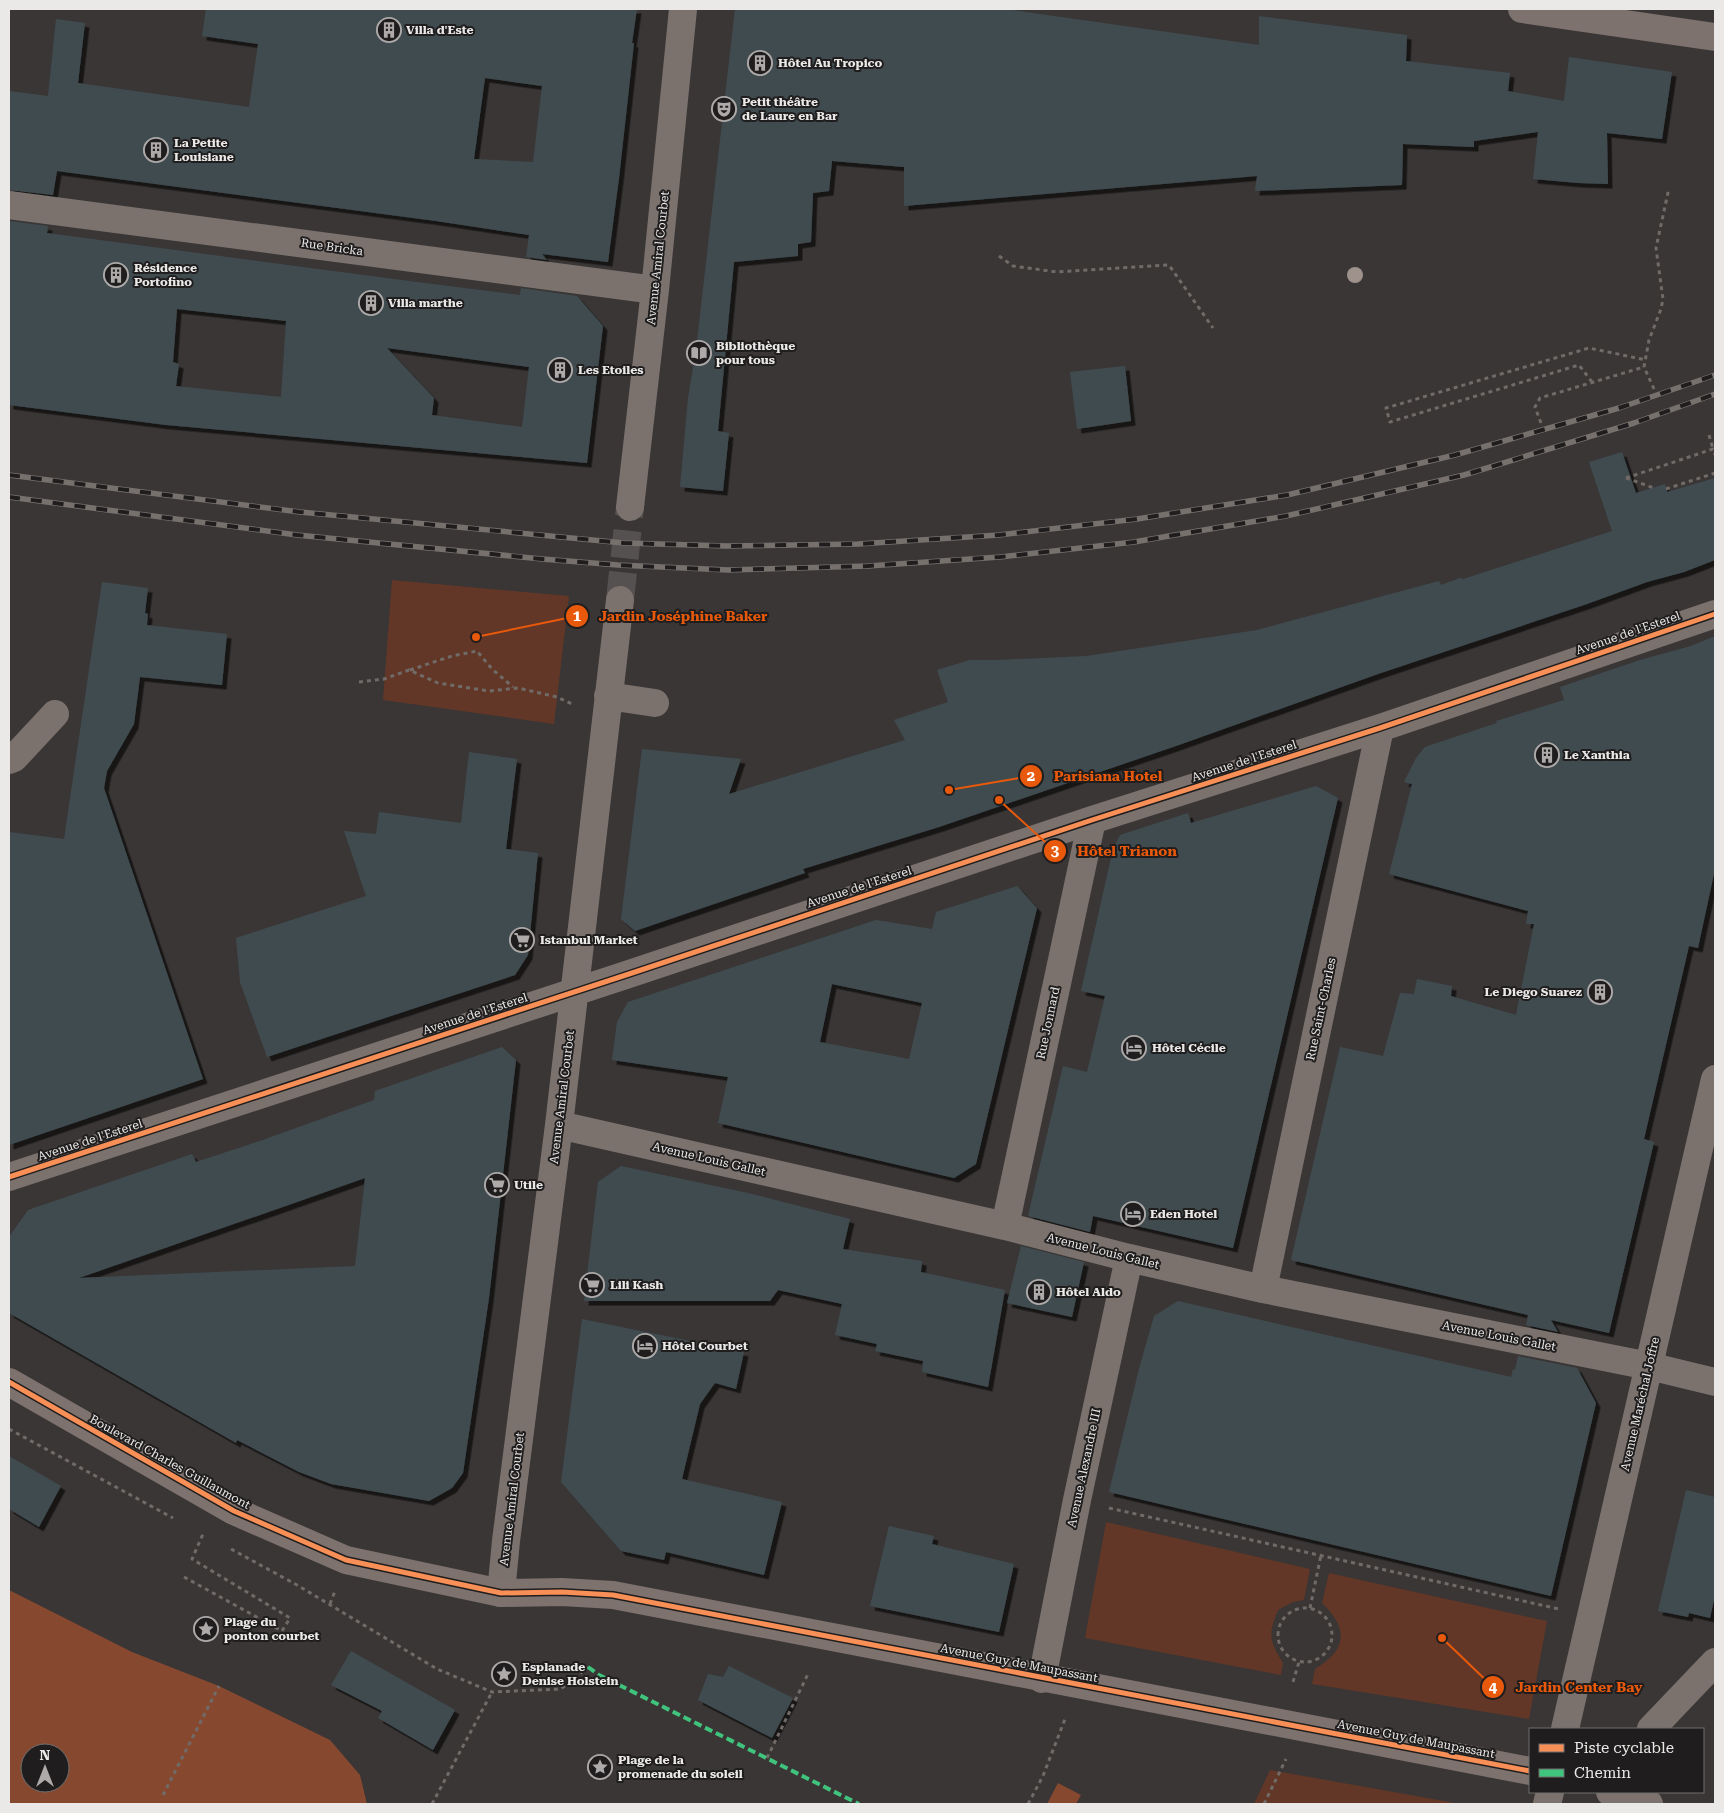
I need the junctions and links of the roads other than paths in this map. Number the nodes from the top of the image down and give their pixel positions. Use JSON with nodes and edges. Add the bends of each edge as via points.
{"nodes":[{"id":1,"x":683,"y":9,"type":"edge"},
{"id":2,"x":1522,"y":9,"type":"edge"},
{"id":3,"x":1715,"y":37,"type":"edge"},
{"id":4,"x":9,"y":205,"type":"edge"},
{"id":5,"x":655,"y":290,"type":"junction"},
{"id":6,"x":630,"y":506,"type":"tunnel mouth"},
{"id":7,"x":620,"y":600,"type":"tunnel mouth"},
{"id":8,"x":1715,"y":614,"type":"edge"},
{"id":9,"x":608,"y":696,"type":"junction"},
{"id":10,"x":655,"y":703,"type":"dead end"},
{"id":11,"x":55,"y":714,"type":"dead end"},
{"id":12,"x":1380,"y":728,"type":"junction"},
{"id":13,"x":9,"y":760,"type":"edge"},
{"id":14,"x":1092,"y":820,"type":"junction"},
{"id":15,"x":575,"y":992,"type":"junction"},
{"id":16,"x":1715,"y":1079,"type":"edge"},
{"id":17,"x":559,"y":1125,"type":"junction"},
{"id":18,"x":9,"y":1177,"type":"edge"},
{"id":19,"x":1005,"y":1226,"type":"junction"},
{"id":20,"x":1129,"y":1258,"type":"junction"},
{"id":21,"x":1263,"y":1289,"type":"junction"},
{"id":22,"x":1649,"y":1366,"type":"junction"},
{"id":23,"x":9,"y":1382,"type":"edge"},
{"id":24,"x":1715,"y":1382,"type":"edge"},
{"id":25,"x":501,"y":1593,"type":"junction"},
{"id":26,"x":1715,"y":1662,"type":"edge"},
{"id":27,"x":1042,"y":1679,"type":"junction"},
{"id":28,"x":1565,"y":1728,"type":"edge"},
{"id":29,"x":1652,"y":1728,"type":"edge"},
{"id":30,"x":1529,"y":1771,"type":"edge"},
{"id":31,"x":1613,"y":1793,"type":"edge"},
{"id":32,"x":1649,"y":1804,"type":"edge"}],
"edges":[{"from":1,"to":5,"type":"street","name":"Avenue Amiral Courbet"},
{"from":2,"to":3,"type":"main road"},
{"from":4,"to":5,"type":"street","name":"Rue Bricka"},
{"from":5,"to":6,"type":"street","name":"Avenue Amiral Courbet"},
{"from":7,"to":9,"type":"street","name":"Avenue Amiral Courbet"},
{"from":8,"to":12,"type":"street","name":"Avenue de l'Esterel"},
{"from":9,"to":10,"type":"street"},
{"from":9,"to":15,"type":"street","name":"Avenue Amiral Courbet"},
{"from":11,"to":13,"type":"street"},
{"from":12,"to":14,"type":"street","name":"Avenue de l'Esterel"},
{"from":12,"to":21,"type":"street","name":"Rue Saint-Charles"},
{"from":14,"to":15,"type":"street","name":"Avenue de l'Esterel"},
{"from":14,"to":19,"type":"street","name":"Rue Jonnard"},
{"from":15,"to":17,"type":"street","name":"Avenue Amiral Courbet"},
{"from":15,"to":18,"type":"street","name":"Avenue de l'Esterel"},
{"from":16,"to":22,"type":"street","name":"Avenue Maréchal Joffre"},
{"from":17,"to":19,"type":"street","name":"Avenue Louis Gallet"},
{"from":17,"to":25,"type":"street","name":"Avenue Amiral Courbet"},
{"from":19,"to":20,"type":"street","name":"Avenue Louis Gallet"},
{"from":20,"to":21,"type":"street","name":"Avenue Louis Gallet"},
{"from":20,"to":27,"type":"street","name":"Avenue Alexandre III"},
{"from":21,"to":22,"type":"street","name":"Avenue Louis Gallet"},
{"from":22,"to":24,"type":"street","name":"Avenue Louis Gallet"},
{"from":22,"to":28,"type":"street","name":"Avenue Maréchal Joffre"},
{"from":23,"to":25,"type":"main road","name":"Boulevard Charles Guillaumont","via":[[234,1511],[346,1560]]},
{"from":25,"to":27,"type":"main road","name":"Avenue Guy de Maupassant","via":[[613,1595]]},
{"from":26,"to":29,"type":"street"},
{"from":27,"to":30,"type":"main road","name":"Avenue Guy de Maupassant"},
{"from":31,"to":32,"type":"main road"}]}
